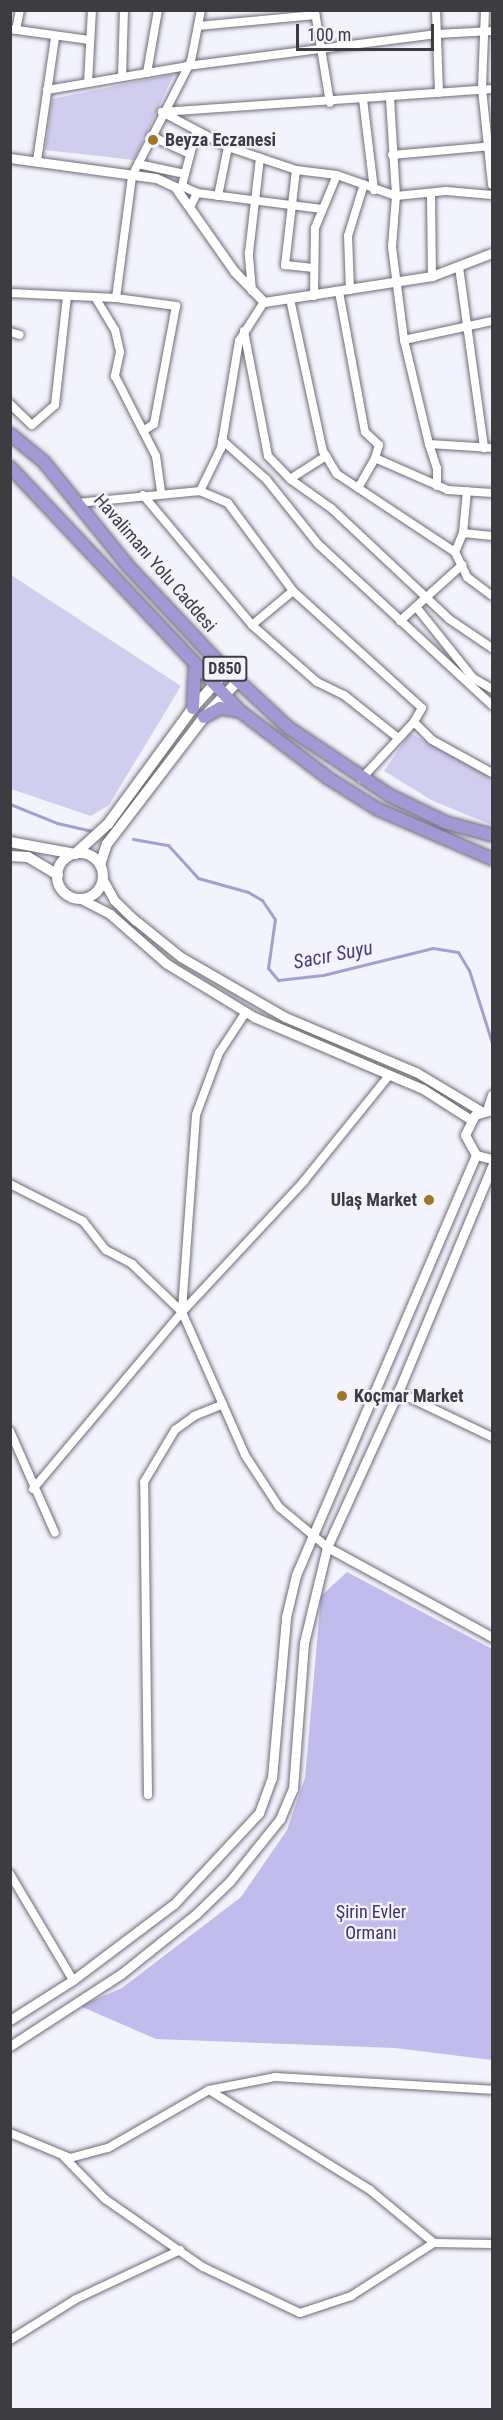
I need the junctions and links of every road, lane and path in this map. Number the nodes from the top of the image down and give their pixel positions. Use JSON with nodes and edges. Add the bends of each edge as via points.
{"nodes":[{"id":1,"x":20,"y":10,"type":"edge"},
{"id":2,"x":92,"y":10,"type":"edge"},
{"id":3,"x":124,"y":10,"type":"edge"},
{"id":4,"x":158,"y":10,"type":"edge"},
{"id":5,"x":201,"y":10,"type":"edge"},
{"id":6,"x":436,"y":10,"type":"edge"},
{"id":7,"x":485,"y":10,"type":"edge"},
{"id":8,"x":315,"y":13,"type":"edge"},
{"id":9,"x":198,"y":26,"type":"junction"},
{"id":10,"x":13,"y":30,"type":"edge"},
{"id":11,"x":489,"y":31,"type":"edge"},
{"id":12,"x":437,"y":34,"type":"junction"},
{"id":13,"x":55,"y":38,"type":"junction"},
{"id":14,"x":89,"y":40,"type":"junction"},
{"id":15,"x":321,"y":50,"type":"junction"},
{"id":16,"x":187,"y":66,"type":"junction"},
{"id":17,"x":147,"y":73,"type":"junction"},
{"id":18,"x":122,"y":77,"type":"junction"},
{"id":19,"x":88,"y":83,"type":"junction"},
{"id":20,"x":482,"y":89,"type":"junction"},
{"id":21,"x":492,"y":89,"type":"edge"},
{"id":22,"x":47,"y":90,"type":"junction"},
{"id":23,"x":439,"y":93,"type":"junction"},
{"id":24,"x":390,"y":98,"type":"junction"},
{"id":25,"x":363,"y":99,"type":"junction"},
{"id":26,"x":330,"y":103,"type":"junction"},
{"id":27,"x":162,"y":112,"type":"junction"},
{"id":28,"x":196,"y":132,"type":"junction"},
{"id":29,"x":151,"y":136,"type":"junction"},
{"id":30,"x":490,"y":146,"type":"edge"},
{"id":31,"x":228,"y":147,"type":"junction"},
{"id":32,"x":190,"y":154,"type":"junction"},
{"id":33,"x":392,"y":155,"type":"junction"},
{"id":34,"x":10,"y":158,"type":"edge"},
{"id":35,"x":260,"y":158,"type":"junction"},
{"id":36,"x":37,"y":161,"type":"junction"},
{"id":37,"x":138,"y":164,"type":"junction"},
{"id":38,"x":296,"y":170,"type":"junction"},
{"id":39,"x":184,"y":174,"type":"junction"},
{"id":40,"x":337,"y":175,"type":"junction"},
{"id":41,"x":132,"y":176,"type":"junction"},
{"id":42,"x":364,"y":184,"type":"junction"},
{"id":43,"x":492,"y":184,"type":"edge"},
{"id":44,"x":374,"y":189,"type":"junction"},
{"id":45,"x":197,"y":193,"type":"junction"},
{"id":46,"x":431,"y":195,"type":"junction"},
{"id":47,"x":492,"y":195,"type":"edge"},
{"id":48,"x":218,"y":196,"type":"junction"},
{"id":49,"x":396,"y":196,"type":"junction"},
{"id":50,"x":254,"y":201,"type":"junction"},
{"id":51,"x":190,"y":207,"type":"junction"},
{"id":52,"x":291,"y":207,"type":"junction"},
{"id":53,"x":322,"y":209,"type":"junction"},
{"id":54,"x":492,"y":253,"type":"edge"},
{"id":55,"x":459,"y":267,"type":"junction"},
{"id":56,"x":314,"y":268,"type":"junction"},
{"id":57,"x":432,"y":276,"type":"junction"},
{"id":58,"x":396,"y":280,"type":"junction"},
{"id":59,"x":350,"y":290,"type":"junction"},
{"id":60,"x":339,"y":292,"type":"junction"},
{"id":61,"x":10,"y":293,"type":"edge"},
{"id":62,"x":252,"y":293,"type":"junction"},
{"id":63,"x":67,"y":296,"type":"junction"},
{"id":64,"x":314,"y":296,"type":"junction"},
{"id":65,"x":95,"y":297,"type":"junction"},
{"id":66,"x":116,"y":298,"type":"junction"},
{"id":67,"x":290,"y":299,"type":"junction"},
{"id":68,"x":264,"y":302,"type":"junction"},
{"id":69,"x":492,"y":321,"type":"edge"},
{"id":70,"x":467,"y":327,"type":"junction"},
{"id":71,"x":244,"y":331,"type":"junction"},
{"id":72,"x":10,"y":332,"type":"edge"},
{"id":73,"x":20,"y":335,"type":"dead end"},
{"id":74,"x":405,"y":340,"type":"junction"},
{"id":75,"x":10,"y":404,"type":"edge"},
{"id":76,"x":143,"y":431,"type":"junction"},
{"id":77,"x":10,"y":434,"type":"edge"},
{"id":78,"x":222,"y":440,"type":"junction"},
{"id":79,"x":429,"y":444,"type":"junction"},
{"id":80,"x":488,"y":448,"type":"edge"},
{"id":81,"x":326,"y":456,"type":"junction"},
{"id":82,"x":375,"y":458,"type":"junction"},
{"id":83,"x":10,"y":467,"type":"edge"},
{"id":84,"x":290,"y":479,"type":"junction"},
{"id":85,"x":437,"y":486,"type":"junction"},
{"id":86,"x":358,"y":488,"type":"junction"},
{"id":87,"x":200,"y":491,"type":"junction"},
{"id":88,"x":467,"y":491,"type":"junction"},
{"id":89,"x":161,"y":493,"type":"junction"},
{"id":90,"x":492,"y":493,"type":"edge"},
{"id":91,"x":143,"y":495,"type":"junction"},
{"id":92,"x":77,"y":502,"type":"junction"},
{"id":93,"x":463,"y":533,"type":"junction"},
{"id":94,"x":492,"y":536,"type":"edge"},
{"id":95,"x":455,"y":552,"type":"junction"},
{"id":96,"x":462,"y":565,"type":"junction"},
{"id":97,"x":293,"y":591,"type":"junction"},
{"id":98,"x":492,"y":596,"type":"edge"},
{"id":99,"x":427,"y":598,"type":"junction"},
{"id":100,"x":417,"y":608,"type":"junction"},
{"id":101,"x":400,"y":621,"type":"junction"},
{"id":102,"x":252,"y":625,"type":"junction"},
{"id":103,"x":492,"y":648,"type":"edge"},
{"id":104,"x":195,"y":666,"type":"junction"},
{"id":105,"x":227,"y":670,"type":"junction"},
{"id":106,"x":238,"y":681,"type":"junction"},
{"id":107,"x":214,"y":684,"type":"junction"},
{"id":108,"x":492,"y":689,"type":"edge"},
{"id":109,"x":225,"y":695,"type":"junction"},
{"id":110,"x":492,"y":705,"type":"edge"},
{"id":111,"x":193,"y":708,"type":"junction"},
{"id":112,"x":241,"y":712,"type":"junction"},
{"id":113,"x":204,"y":717,"type":"junction"},
{"id":114,"x":414,"y":722,"type":"junction"},
{"id":115,"x":398,"y":738,"type":"junction"},
{"id":116,"x":492,"y":773,"type":"edge"},
{"id":117,"x":361,"y":779,"type":"junction"},
{"id":118,"x":492,"y":835,"type":"edge"},
{"id":119,"x":10,"y":842,"type":"edge"},
{"id":120,"x":75,"y":854,"type":"junction"},
{"id":121,"x":10,"y":856,"type":"edge"},
{"id":122,"x":492,"y":859,"type":"edge"},
{"id":123,"x":100,"y":866,"type":"junction"},
{"id":124,"x":58,"y":876,"type":"junction"},
{"id":125,"x":103,"y":880,"type":"junction"},
{"id":126,"x":81,"y":899,"type":"junction"},
{"id":127,"x":246,"y":1012,"type":"junction"},
{"id":128,"x":388,"y":1077,"type":"junction"},
{"id":129,"x":492,"y":1095,"type":"edge"},
{"id":130,"x":487,"y":1110,"type":"edge"},
{"id":131,"x":470,"y":1119,"type":"junction"},
{"id":132,"x":476,"y":1155,"type":"junction"},
{"id":133,"x":492,"y":1159,"type":"edge"},
{"id":134,"x":492,"y":1166,"type":"edge"},
{"id":135,"x":10,"y":1184,"type":"edge"},
{"id":136,"x":182,"y":1312,"type":"junction"},
{"id":137,"x":398,"y":1392,"type":"junction"},
{"id":138,"x":223,"y":1404,"type":"junction"},
{"id":139,"x":10,"y":1431,"type":"edge"},
{"id":140,"x":492,"y":1437,"type":"edge"},
{"id":141,"x":33,"y":1489,"type":"junction"},
{"id":142,"x":55,"y":1533,"type":"dead end"},
{"id":143,"x":314,"y":1535,"type":"junction"},
{"id":144,"x":327,"y":1547,"type":"junction"},
{"id":145,"x":492,"y":1637,"type":"edge"},
{"id":146,"x":148,"y":1795,"type":"dead end"},
{"id":147,"x":10,"y":1874,"type":"edge"},
{"id":148,"x":73,"y":1980,"type":"junction"},
{"id":149,"x":10,"y":2020,"type":"edge"},
{"id":150,"x":10,"y":2046,"type":"edge"},
{"id":151,"x":209,"y":2090,"type":"junction"},
{"id":152,"x":492,"y":2090,"type":"edge"},
{"id":153,"x":10,"y":2133,"type":"edge"},
{"id":154,"x":64,"y":2157,"type":"junction"},
{"id":155,"x":434,"y":2243,"type":"junction"},
{"id":156,"x":492,"y":2244,"type":"edge"},
{"id":157,"x":180,"y":2250,"type":"junction"},
{"id":158,"x":10,"y":2340,"type":"edge"}],
"edges":[{"from":1,"to":10,"type":"street"},
{"from":2,"to":14,"type":"street"},
{"from":3,"to":18,"type":"street"},
{"from":4,"to":17,"type":"street"},
{"from":5,"to":9,"type":"street"},
{"from":6,"to":12,"type":"street"},
{"from":7,"to":11,"type":"street"},
{"from":8,"to":9,"type":"street"},
{"from":8,"to":15,"type":"street"},
{"from":9,"to":16,"type":"street"},
{"from":10,"to":13,"type":"street"},
{"from":11,"to":12,"type":"street"},
{"from":11,"to":20,"type":"street"},
{"from":12,"to":15,"type":"street"},
{"from":12,"to":23,"type":"street"},
{"from":13,"to":14,"type":"street"},
{"from":13,"to":22,"type":"street"},
{"from":14,"to":19,"type":"street"},
{"from":15,"to":16,"type":"street"},
{"from":15,"to":26,"type":"street"},
{"from":16,"to":17,"type":"street"},
{"from":16,"to":27,"type":"street"},
{"from":17,"to":18,"type":"street"},
{"from":18,"to":19,"type":"street"},
{"from":19,"to":22,"type":"street"},
{"from":20,"to":21,"type":"street"},
{"from":20,"to":23,"type":"street"},
{"from":20,"to":30,"type":"street"},
{"from":22,"to":36,"type":"street"},
{"from":23,"to":24,"type":"street"},
{"from":24,"to":25,"type":"street"},
{"from":24,"to":33,"type":"street"},
{"from":25,"to":26,"type":"street"},
{"from":25,"to":44,"type":"street"},
{"from":26,"to":27,"type":"street"},
{"from":27,"to":28,"type":"street"},
{"from":27,"to":29,"type":"street"},
{"from":28,"to":31,"type":"street"},
{"from":28,"to":32,"type":"street"},
{"from":29,"to":32,"type":"street"},
{"from":29,"to":37,"type":"street"},
{"from":30,"to":33,"type":"street"},
{"from":30,"to":43,"type":"street"},
{"from":31,"to":35,"type":"street"},
{"from":31,"to":48,"type":"street"},
{"from":32,"to":39,"type":"street"},
{"from":33,"to":49,"type":"street"},
{"from":34,"to":36,"type":"street"},
{"from":35,"to":38,"type":"street"},
{"from":35,"to":50,"type":"street"},
{"from":36,"to":41,"type":"street"},
{"from":37,"to":39,"type":"street"},
{"from":37,"to":41,"type":"street"},
{"from":38,"to":40,"type":"street"},
{"from":38,"to":52,"type":"street"},
{"from":39,"to":45,"type":"street","via":[[182,186]]},
{"from":40,"to":42,"type":"street"},
{"from":40,"to":53,"type":"street"},
{"from":41,"to":51,"type":"street","via":[[156,178],[175,187]]},
{"from":41,"to":66,"type":"street"},
{"from":42,"to":44,"type":"street"},
{"from":42,"to":59,"type":"street","via":[[348,236]]},
{"from":44,"to":49,"type":"street"},
{"from":45,"to":48,"type":"street"},
{"from":45,"to":51,"type":"street"},
{"from":46,"to":47,"type":"street","via":[[446,191]]},
{"from":46,"to":49,"type":"street"},
{"from":46,"to":57,"type":"street"},
{"from":48,"to":50,"type":"street"},
{"from":49,"to":58,"type":"street","via":[[392,247]]},
{"from":50,"to":52,"type":"street"},
{"from":50,"to":62,"type":"street","via":[[249,253]]},
{"from":51,"to":62,"type":"street"},
{"from":52,"to":53,"type":"street"},
{"from":52,"to":56,"type":"street","via":[[285,265]]},
{"from":53,"to":56,"type":"street","via":[[315,228]]},
{"from":54,"to":55,"type":"street"},
{"from":55,"to":57,"type":"street"},
{"from":55,"to":70,"type":"street"},
{"from":56,"to":64,"type":"street"},
{"from":57,"to":58,"type":"street"},
{"from":58,"to":59,"type":"street"},
{"from":58,"to":74,"type":"street"},
{"from":59,"to":60,"type":"street"},
{"from":60,"to":64,"type":"street"},
{"from":60,"to":82,"type":"street","via":[[365,432],[378,445]]},
{"from":61,"to":63,"type":"street"},
{"from":62,"to":68,"type":"street"},
{"from":63,"to":65,"type":"street"},
{"from":63,"to":75,"type":"street","via":[[56,405],[32,424]]},
{"from":64,"to":67,"type":"street"},
{"from":65,"to":66,"type":"street"},
{"from":65,"to":76,"type":"street","via":[[115,330],[120,351],[115,376]]},
{"from":66,"to":76,"type":"street","via":[[176,306],[154,424]]},
{"from":67,"to":68,"type":"street"},
{"from":67,"to":81,"type":"street"},
{"from":68,"to":71,"type":"street"},
{"from":69,"to":70,"type":"street"},
{"from":70,"to":74,"type":"street"},
{"from":70,"to":80,"type":"street"},
{"from":71,"to":78,"type":"street","via":[[232,374]]},
{"from":71,"to":84,"type":"street","via":[[268,456]]},
{"from":72,"to":73,"type":"street"},
{"from":74,"to":79,"type":"street"},
{"from":76,"to":89,"type":"street","via":[[156,456]]},
{"from":77,"to":92,"type":"highway","name":"Havalimanı Yolu Caddesi","number":"D850","via":[[44,462]]},
{"from":78,"to":87,"type":"street"},
{"from":78,"to":101,"type":"street","via":[[266,479],[318,544]]},
{"from":79,"to":80,"type":"street"},
{"from":79,"to":85,"type":"street","via":[[437,468]]},
{"from":81,"to":84,"type":"street"},
{"from":81,"to":86,"type":"street","via":[[337,474]]},
{"from":82,"to":85,"type":"street"},
{"from":82,"to":86,"type":"street"},
{"from":83,"to":104,"type":"highway","number":"D850"},
{"from":84,"to":99,"type":"street","via":[[331,508]]},
{"from":85,"to":88,"type":"street"},
{"from":86,"to":95,"type":"street"},
{"from":87,"to":89,"type":"street"},
{"from":87,"to":97,"type":"street","via":[[228,503]]},
{"from":88,"to":90,"type":"street"},
{"from":88,"to":93,"type":"street"},
{"from":89,"to":91,"type":"street"},
{"from":91,"to":92,"type":"street"},
{"from":91,"to":102,"type":"street"},
{"from":92,"to":105,"type":"highway","name":"Havalimanı Yolu Caddesi","number":"D850","via":[[129,567]]},
{"from":93,"to":94,"type":"street"},
{"from":93,"to":95,"type":"street"},
{"from":95,"to":96,"type":"street"},
{"from":96,"to":98,"type":"street","via":[[466,577]]},
{"from":96,"to":99,"type":"street"},
{"from":97,"to":102,"type":"street"},
{"from":97,"to":114,"type":"street","via":[[422,708]]},
{"from":99,"to":100,"type":"street"},
{"from":99,"to":103,"type":"street","via":[[476,640]]},
{"from":100,"to":101,"type":"street"},
{"from":100,"to":108,"type":"street","via":[[473,678]]},
{"from":101,"to":110,"type":"street"},
{"from":102,"to":115,"type":"street","via":[[317,682],[344,695]]},
{"from":104,"to":107,"type":"highway","number":"D850"},
{"from":104,"to":111,"type":"highway"},
{"from":105,"to":106,"type":"highway","name":"Havalimanı Yolu Caddesi","number":"D850"},
{"from":105,"to":107,"type":"main road"},
{"from":106,"to":109,"type":"main road"},
{"from":106,"to":117,"type":"highway","name":"Havalimanı Yolu Caddesi","number":"D850","via":[[289,728]]},
{"from":107,"to":109,"type":"highway","number":"D850"},
{"from":107,"to":111,"type":"main road"},
{"from":109,"to":112,"type":"highway","number":"D850"},
{"from":109,"to":113,"type":"main road"},
{"from":111,"to":120,"type":"main road","via":[[108,825]]},
{"from":112,"to":113,"type":"highway","via":[[220,708]]},
{"from":112,"to":122,"type":"highway","number":"D850","via":[[328,778],[377,809]]},
{"from":113,"to":123,"type":"main road","via":[[107,844]]},
{"from":114,"to":115,"type":"street"},
{"from":114,"to":116,"type":"street","via":[[432,740]]},
{"from":115,"to":117,"type":"street"},
{"from":117,"to":118,"type":"highway","name":"Havalimanı Yolu Caddesi","number":"D850","via":[[447,823]]},
{"from":119,"to":120,"type":"main road"},
{"from":120,"to":123,"type":"main road","via":[[90,856]]},
{"from":120,"to":124,"type":"main road","via":[[63,862]]},
{"from":121,"to":124,"type":"main road","via":[[28,857]]},
{"from":123,"to":125,"type":"main road"},
{"from":124,"to":126,"type":"main road","via":[[67,895]]},
{"from":125,"to":126,"type":"main road","via":[[95,893]]},
{"from":125,"to":130,"type":"street","via":[[114,900],[181,957],[285,1017],[416,1072]]},
{"from":126,"to":127,"type":"street","via":[[110,914],[167,964]]},
{"from":127,"to":128,"type":"street"},
{"from":127,"to":136,"type":"street","via":[[215,1061],[196,1115]]},
{"from":128,"to":131,"type":"street","via":[[423,1089]]},
{"from":128,"to":136,"type":"street","via":[[304,1181]]},
{"from":129,"to":130,"type":"street"},
{"from":130,"to":131,"type":"street"},
{"from":131,"to":132,"type":"street","via":[[465,1135]]},
{"from":132,"to":133,"type":"street"},
{"from":132,"to":143,"type":"street"},
{"from":134,"to":137,"type":"street"},
{"from":135,"to":136,"type":"street","via":[[82,1221],[106,1250],[132,1264]]},
{"from":136,"to":138,"type":"street"},
{"from":136,"to":141,"type":"street"},
{"from":137,"to":140,"type":"street"},
{"from":137,"to":144,"type":"street"},
{"from":138,"to":143,"type":"street","via":[[245,1455],[279,1507]]},
{"from":138,"to":146,"type":"street","via":[[194,1416],[175,1430],[144,1482]]},
{"from":139,"to":141,"type":"street"},
{"from":141,"to":142,"type":"street"},
{"from":143,"to":144,"type":"street"},
{"from":143,"to":148,"type":"street","via":[[296,1575],[286,1617],[272,1778],[259,1813],[174,1904]]},
{"from":144,"to":145,"type":"street"},
{"from":144,"to":150,"type":"street","via":[[303,1643],[293,1790],[280,1819],[231,1881],[196,1914],[121,1974]]},
{"from":147,"to":148,"type":"street"},
{"from":148,"to":149,"type":"street"},
{"from":151,"to":152,"type":"street","via":[[275,2077]]},
{"from":151,"to":154,"type":"street","via":[[108,2148]]},
{"from":151,"to":155,"type":"street","via":[[370,2190]]},
{"from":153,"to":154,"type":"street"},
{"from":154,"to":157,"type":"street","via":[[105,2199]]},
{"from":155,"to":156,"type":"street"},
{"from":155,"to":157,"type":"street","via":[[351,2296],[300,2313],[203,2267]]},
{"from":157,"to":158,"type":"street","via":[[76,2299]]}]}
